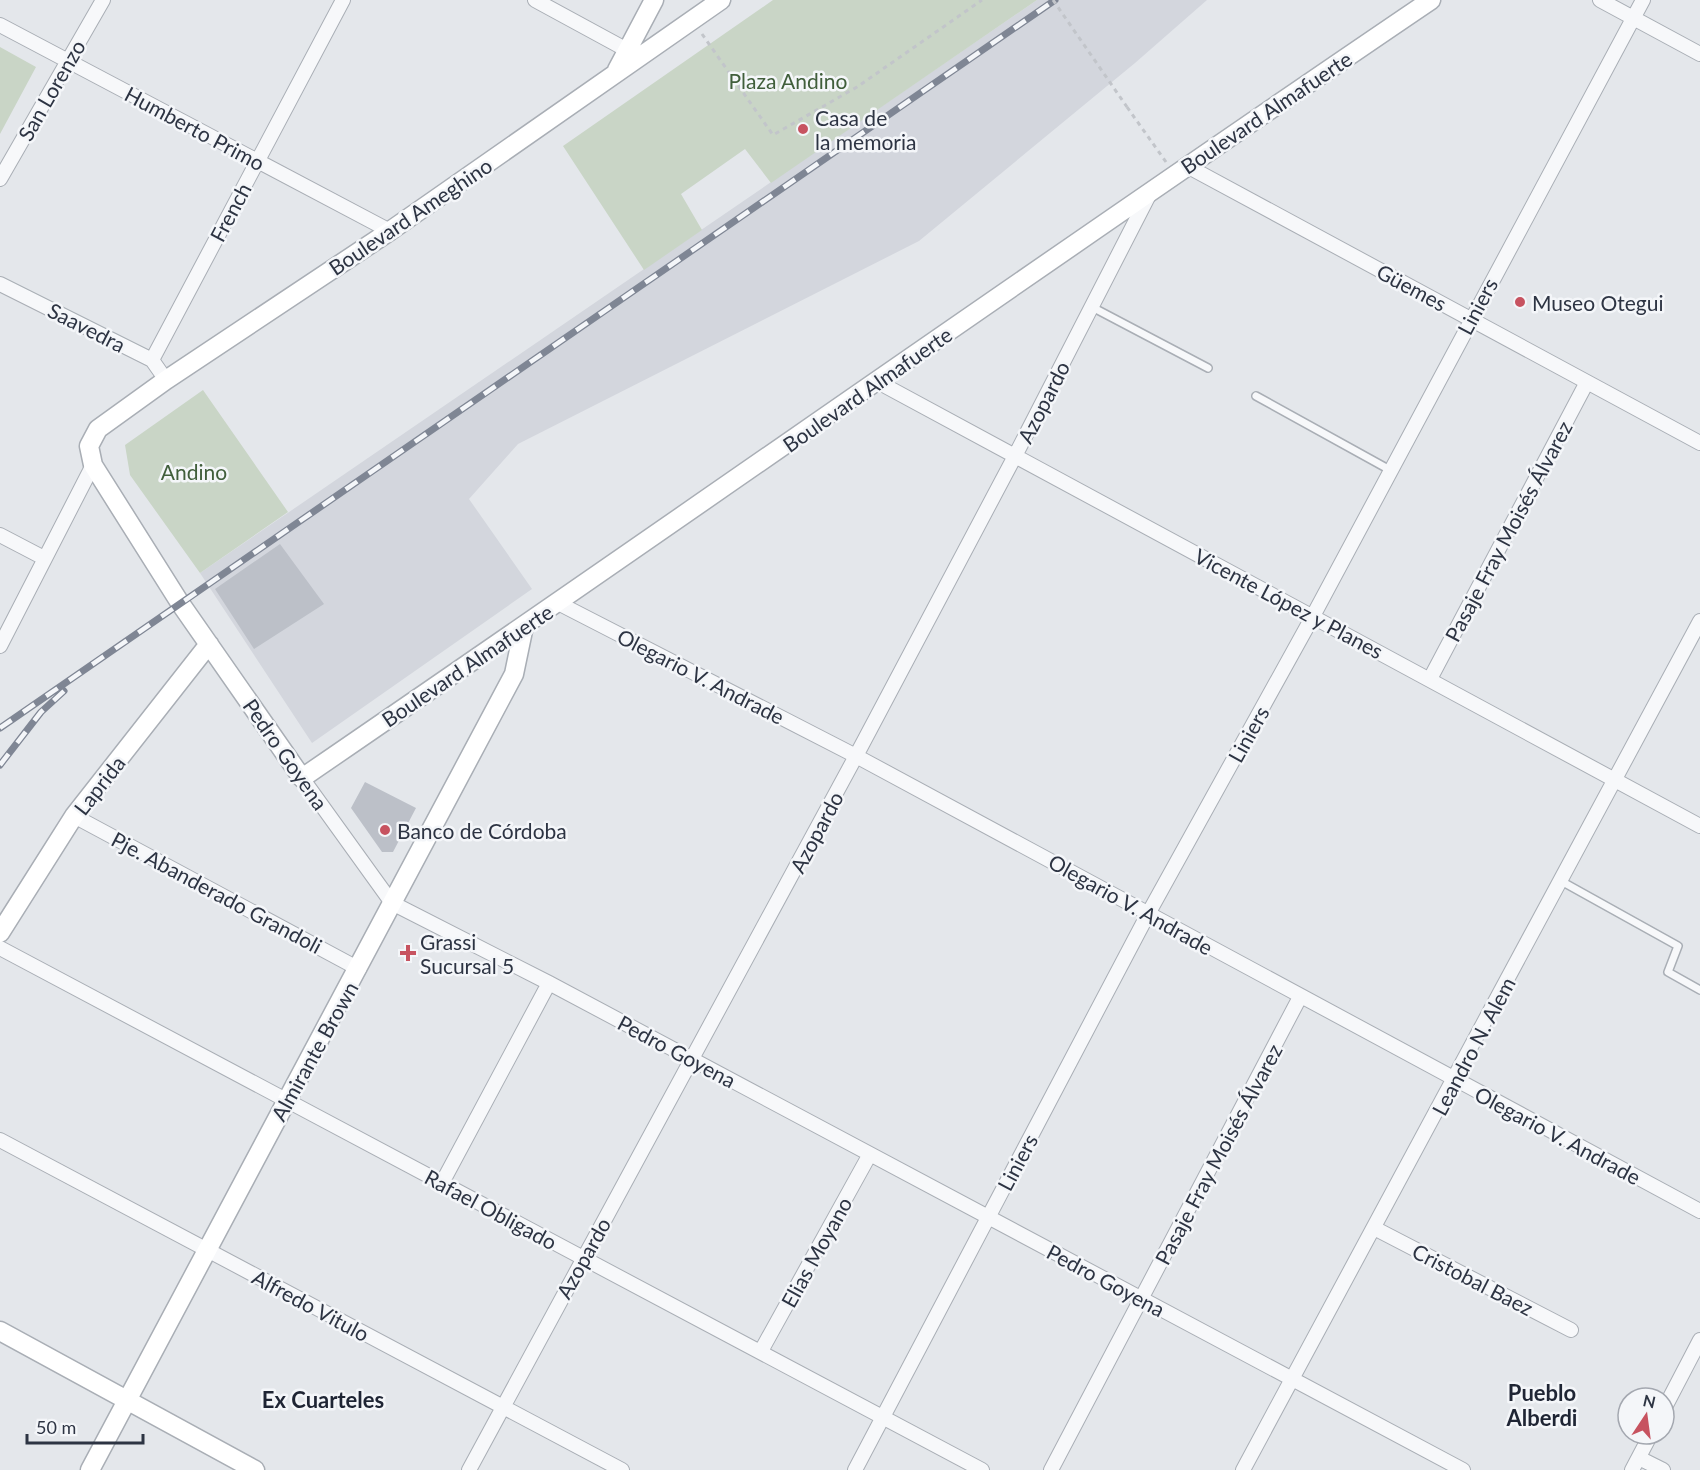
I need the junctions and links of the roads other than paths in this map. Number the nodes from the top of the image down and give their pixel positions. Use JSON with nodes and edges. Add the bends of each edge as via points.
{"nodes":[{"id":1,"x":103,"y":0,"type":"edge"},
{"id":2,"x":343,"y":0,"type":"edge"},
{"id":3,"x":535,"y":0,"type":"edge"},
{"id":4,"x":654,"y":0,"type":"edge"},
{"id":5,"x":721,"y":0,"type":"edge"},
{"id":6,"x":1431,"y":0,"type":"edge"},
{"id":7,"x":1600,"y":0,"type":"edge"},
{"id":8,"x":1642,"y":0,"type":"edge"},
{"id":9,"x":1633,"y":18,"type":"junction"},
{"id":10,"x":0,"y":25,"type":"edge"},
{"id":11,"x":627,"y":50,"type":"junction"},
{"id":12,"x":1700,"y":54,"type":"edge"},
{"id":13,"x":68,"y":61,"type":"junction"},
{"id":14,"x":615,"y":73,"type":"junction"},
{"id":15,"x":256,"y":162,"type":"junction"},
{"id":16,"x":1181,"y":170,"type":"junction"},
{"id":17,"x":0,"y":179,"type":"edge"},
{"id":18,"x":1152,"y":188,"type":"junction"},
{"id":19,"x":390,"y":231,"type":"junction"},
{"id":20,"x":0,"y":284,"type":"edge"},
{"id":21,"x":1092,"y":307,"type":"junction"},
{"id":22,"x":1470,"y":319,"type":"junction"},
{"id":23,"x":152,"y":360,"type":"junction"},
{"id":24,"x":1208,"y":369,"type":"dead end"},
{"id":25,"x":166,"y":380,"type":"junction"},
{"id":26,"x":878,"y":382,"type":"junction"},
{"id":27,"x":1587,"y":382,"type":"junction"},
{"id":28,"x":1256,"y":396,"type":"dead end"},
{"id":29,"x":1700,"y":443,"type":"edge"},
{"id":30,"x":1015,"y":456,"type":"junction"},
{"id":31,"x":93,"y":465,"type":"junction"},
{"id":32,"x":1390,"y":470,"type":"junction"},
{"id":33,"x":0,"y":535,"type":"edge"},
{"id":34,"x":44,"y":558,"type":"junction"},
{"id":35,"x":558,"y":603,"type":"junction"},
{"id":36,"x":1313,"y":616,"type":"junction"},
{"id":37,"x":1700,"y":621,"type":"edge"},
{"id":38,"x":524,"y":626,"type":"junction"},
{"id":39,"x":209,"y":644,"type":"junction"},
{"id":40,"x":0,"y":646,"type":"edge"},
{"id":41,"x":1430,"y":679,"type":"junction"},
{"id":42,"x":856,"y":756,"type":"junction"},
{"id":43,"x":302,"y":778,"type":"junction"},
{"id":44,"x":1615,"y":780,"type":"junction"},
{"id":45,"x":74,"y":816,"type":"junction"},
{"id":46,"x":1700,"y":826,"type":"edge"},
{"id":47,"x":1561,"y":881,"type":"junction"},
{"id":48,"x":392,"y":903,"type":"junction"},
{"id":49,"x":1148,"y":914,"type":"junction"},
{"id":50,"x":0,"y":933,"type":"edge"},
{"id":51,"x":0,"y":948,"type":"edge"},
{"id":52,"x":359,"y":969,"type":"junction"},
{"id":53,"x":549,"y":983,"type":"junction"},
{"id":54,"x":1700,"y":990,"type":"edge"},
{"id":55,"x":1300,"y":997,"type":"junction"},
{"id":56,"x":693,"y":1060,"type":"junction"},
{"id":57,"x":1455,"y":1079,"type":"junction"},
{"id":58,"x":286,"y":1100,"type":"junction"},
{"id":59,"x":0,"y":1140,"type":"edge"},
{"id":60,"x":870,"y":1154,"type":"junction"},
{"id":61,"x":442,"y":1183,"type":"junction"},
{"id":62,"x":1700,"y":1211,"type":"edge"},
{"id":63,"x":988,"y":1217,"type":"junction"},
{"id":64,"x":1374,"y":1228,"type":"junction"},
{"id":65,"x":208,"y":1250,"type":"junction"},
{"id":66,"x":583,"y":1257,"type":"junction"},
{"id":67,"x":1142,"y":1299,"type":"junction"},
{"id":68,"x":1571,"y":1330,"type":"dead end"},
{"id":69,"x":0,"y":1331,"type":"edge"},
{"id":70,"x":1700,"y":1340,"type":"edge"},
{"id":71,"x":761,"y":1351,"type":"junction"},
{"id":72,"x":1292,"y":1379,"type":"junction"},
{"id":73,"x":1676,"y":1386,"type":"edge"},
{"id":74,"x":127,"y":1401,"type":"junction"},
{"id":75,"x":502,"y":1406,"type":"junction"},
{"id":76,"x":884,"y":1418,"type":"junction"},
{"id":77,"x":1645,"y":1446,"type":"edge"},
{"id":78,"x":1635,"y":1464,"type":"edge"},
{"id":79,"x":90,"y":1470,"type":"edge"},
{"id":80,"x":255,"y":1470,"type":"edge"},
{"id":81,"x":469,"y":1470,"type":"edge"},
{"id":82,"x":622,"y":1470,"type":"edge"},
{"id":83,"x":855,"y":1470,"type":"edge"},
{"id":84,"x":982,"y":1470,"type":"edge"},
{"id":85,"x":1051,"y":1470,"type":"edge"},
{"id":86,"x":1243,"y":1470,"type":"edge"},
{"id":87,"x":1463,"y":1470,"type":"edge"},
{"id":88,"x":1662,"y":1470,"type":"edge"}],
"edges":[{"from":1,"to":13,"type":"street","name":"San Lorenzo"},
{"from":2,"to":15,"type":"street","name":"French"},
{"from":3,"to":11,"type":"street"},
{"from":4,"to":11,"type":"main road"},
{"from":5,"to":14,"type":"main road","name":"Boulevard Ameghino"},
{"from":6,"to":16,"type":"main road","name":"Boulevard Almafuerte"},
{"from":7,"to":9,"type":"street"},
{"from":8,"to":9,"type":"street","name":"Liniers"},
{"from":9,"to":12,"type":"street"},
{"from":9,"to":22,"type":"street","name":"Liniers"},
{"from":10,"to":13,"type":"street","name":"Humberto Primo"},
{"from":11,"to":14,"type":"main road"},
{"from":13,"to":15,"type":"street","name":"Humberto Primo"},
{"from":13,"to":17,"type":"street","name":"San Lorenzo"},
{"from":14,"to":19,"type":"main road","name":"Boulevard Ameghino"},
{"from":15,"to":19,"type":"street","name":"Humberto Primo"},
{"from":15,"to":23,"type":"street","name":"French"},
{"from":16,"to":18,"type":"main road","name":"Boulevard Almafuerte"},
{"from":16,"to":22,"type":"street","name":"Güemes"},
{"from":18,"to":21,"type":"street","name":"Azopardo"},
{"from":18,"to":26,"type":"main road","name":"Boulevard Almafuerte"},
{"from":19,"to":25,"type":"main road","name":"Boulevard Ameghino"},
{"from":20,"to":23,"type":"street","name":"Saavedra"},
{"from":21,"to":24,"type":"lane"},
{"from":21,"to":30,"type":"street","name":"Azopardo"},
{"from":22,"to":27,"type":"street","name":"Güemes"},
{"from":22,"to":32,"type":"street","name":"Liniers"},
{"from":23,"to":25,"type":"street","name":"Saavedra"},
{"from":25,"to":31,"type":"main road","name":"Boulevard Ameghino","via":[[98,429],[89,446]]},
{"from":26,"to":30,"type":"street","name":"Vicente López y Planes"},
{"from":26,"to":35,"type":"main road","name":"Boulevard Almafuerte"},
{"from":27,"to":29,"type":"street","name":"Güemes"},
{"from":27,"to":41,"type":"street","name":"Pasaje Fray Moisés Álvarez"},
{"from":28,"to":32,"type":"lane"},
{"from":30,"to":36,"type":"street","name":"Vicente López y Planes"},
{"from":30,"to":42,"type":"street","name":"Azopardo"},
{"from":31,"to":34,"type":"street"},
{"from":31,"to":39,"type":"main road","name":"Pedro Goyena"},
{"from":32,"to":36,"type":"street","name":"Liniers"},
{"from":33,"to":34,"type":"street"},
{"from":34,"to":40,"type":"street"},
{"from":35,"to":38,"type":"main road","name":"Boulevard Almafuerte"},
{"from":35,"to":42,"type":"street","name":"Olegario V. Andrade"},
{"from":36,"to":41,"type":"street","name":"Vicente López y Planes"},
{"from":36,"to":49,"type":"street","name":"Liniers"},
{"from":37,"to":44,"type":"street","name":"Leandro N. Alem"},
{"from":38,"to":43,"type":"main road","name":"Boulevard Almafuerte"},
{"from":38,"to":48,"type":"main road","name":"Almirante Brown","via":[[514,674]]},
{"from":39,"to":43,"type":"main road","name":"Pedro Goyena"},
{"from":39,"to":45,"type":"main road","name":"Laprida"},
{"from":41,"to":44,"type":"street","name":"Vicente López y Planes"},
{"from":42,"to":49,"type":"street","name":"Olegario V. Andrade"},
{"from":42,"to":56,"type":"street","name":"Azopardo"},
{"from":43,"to":48,"type":"street","name":"Pedro Goyena"},
{"from":44,"to":46,"type":"street","name":"Vicente López y Planes"},
{"from":44,"to":47,"type":"street","name":"Leandro N. Alem"},
{"from":45,"to":50,"type":"main road","name":"Laprida"},
{"from":45,"to":52,"type":"street","name":"Pje. Abanderado Grandoli"},
{"from":47,"to":54,"type":"lane","via":[[1678,946],[1668,972]]},
{"from":47,"to":57,"type":"street","name":"Leandro N. Alem"},
{"from":48,"to":52,"type":"main road","name":"Almirante Brown"},
{"from":48,"to":53,"type":"street","name":"Pedro Goyena"},
{"from":49,"to":55,"type":"street","name":"Olegario V. Andrade"},
{"from":49,"to":63,"type":"street","name":"Liniers"},
{"from":51,"to":58,"type":"street","name":"Rafael Obligado"},
{"from":52,"to":58,"type":"main road","name":"Almirante Brown"},
{"from":53,"to":56,"type":"street","name":"Pedro Goyena"},
{"from":53,"to":61,"type":"street"},
{"from":55,"to":57,"type":"street","name":"Olegario V. Andrade"},
{"from":55,"to":67,"type":"street","name":"Pasaje Fray Moisés Álvarez"},
{"from":56,"to":60,"type":"street","name":"Pedro Goyena"},
{"from":56,"to":66,"type":"street","name":"Azopardo"},
{"from":57,"to":62,"type":"street","name":"Olegario V. Andrade"},
{"from":57,"to":64,"type":"street","name":"Leandro N. Alem"},
{"from":58,"to":61,"type":"street","name":"Rafael Obligado"},
{"from":58,"to":65,"type":"main road","name":"Almirante Brown"},
{"from":59,"to":65,"type":"street","name":"Alfredo Vitulo"},
{"from":60,"to":63,"type":"street","name":"Pedro Goyena"},
{"from":60,"to":71,"type":"street","name":"Elias Moyano"},
{"from":61,"to":66,"type":"street","name":"Rafael Obligado"},
{"from":63,"to":67,"type":"street","name":"Pedro Goyena"},
{"from":63,"to":76,"type":"street","name":"Liniers"},
{"from":64,"to":68,"type":"street","name":"Cristobal Baez"},
{"from":64,"to":72,"type":"street","name":"Leandro N. Alem"},
{"from":65,"to":74,"type":"main road","name":"Almirante Brown"},
{"from":65,"to":75,"type":"street","name":"Alfredo Vitulo"},
{"from":66,"to":71,"type":"street","name":"Rafael Obligado"},
{"from":66,"to":75,"type":"street","name":"Azopardo"},
{"from":67,"to":72,"type":"street","name":"Pedro Goyena"},
{"from":67,"to":85,"type":"street","name":"Pasaje Fray Moisés Álvarez"},
{"from":69,"to":74,"type":"main road"},
{"from":70,"to":73,"type":"street"},
{"from":71,"to":76,"type":"street","name":"Rafael Obligado"},
{"from":72,"to":86,"type":"street","name":"Leandro N. Alem"},
{"from":72,"to":87,"type":"street","name":"Pedro Goyena"},
{"from":74,"to":79,"type":"main road","name":"Almirante Brown"},
{"from":74,"to":80,"type":"main road"},
{"from":75,"to":81,"type":"street","name":"Azopardo"},
{"from":75,"to":82,"type":"street","name":"Alfredo Vitulo"},
{"from":76,"to":83,"type":"street","name":"Liniers"},
{"from":76,"to":84,"type":"street","name":"Rafael Obligado"},
{"from":77,"to":78,"type":"street"},
{"from":78,"to":88,"type":"street"}]}
